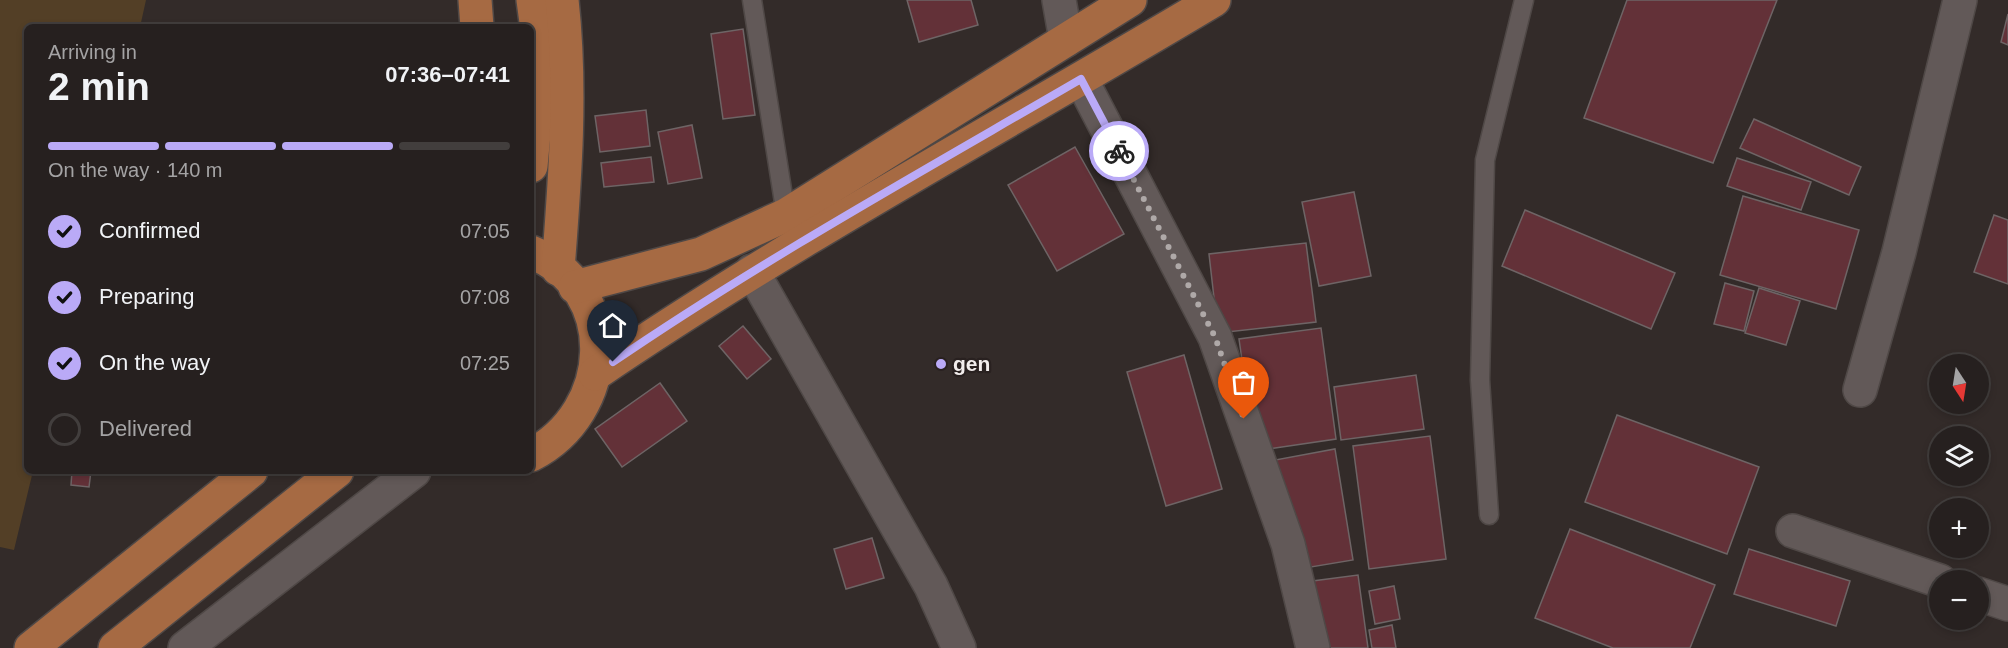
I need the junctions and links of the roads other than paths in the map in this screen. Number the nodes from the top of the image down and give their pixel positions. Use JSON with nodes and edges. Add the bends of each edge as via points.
{"nodes":[{"id":1,"x":475,"y":0,"type":"edge"},
{"id":2,"x":532,"y":0,"type":"edge"},
{"id":3,"x":562,"y":0,"type":"edge"},
{"id":4,"x":752,"y":0,"type":"edge"},
{"id":5,"x":1059,"y":0,"type":"edge"},
{"id":6,"x":1130,"y":0,"type":"edge"},
{"id":7,"x":1214,"y":0,"type":"edge"},
{"id":8,"x":1524,"y":0,"type":"edge"},
{"id":9,"x":1960,"y":0,"type":"edge"},
{"id":10,"x":477,"y":24,"type":"edge"},
{"id":11,"x":1066,"y":40,"type":"junction"},
{"id":12,"x":1081,"y":79,"type":"junction"},
{"id":13,"x":534,"y":134,"type":"edge"},
{"id":14,"x":786,"y":215,"type":"junction"},
{"id":15,"x":534,"y":254,"type":"edge"},
{"id":16,"x":752,"y":271,"type":"junction"},
{"id":17,"x":567,"y":278,"type":"junction"},
{"id":18,"x":595,"y":374,"type":"junction"},
{"id":19,"x":1860,"y":390,"type":"dead end"},
{"id":20,"x":534,"y":453,"type":"edge"},
{"id":21,"x":247,"y":474,"type":"edge"},
{"id":22,"x":333,"y":474,"type":"edge"},
{"id":23,"x":410,"y":474,"type":"edge"},
{"id":24,"x":1489,"y":515,"type":"dead end"},
{"id":25,"x":1793,"y":531,"type":"dead end"},
{"id":26,"x":1929,"y":577,"type":"edge"},
{"id":27,"x":1989,"y":598,"type":"edge"},
{"id":28,"x":2008,"y":604,"type":"edge"},
{"id":29,"x":31,"y":648,"type":"edge"},
{"id":30,"x":115,"y":648,"type":"edge"},
{"id":31,"x":185,"y":648,"type":"edge"},
{"id":32,"x":959,"y":648,"type":"edge"},
{"id":33,"x":1313,"y":648,"type":"edge"}],
"edges":[{"from":1,"to":10,"type":"highway"},
{"from":2,"to":13,"type":"highway","via":[[541,59]]},
{"from":3,"to":17,"type":"highway","via":[[567,71]]},
{"from":4,"to":14,"type":"lane"},
{"from":5,"to":11,"type":"street"},
{"from":6,"to":11,"type":"highway"},
{"from":7,"to":12,"type":"highway"},
{"from":8,"to":24,"type":"lane","via":[[1485,160],[1480,380]]},
{"from":9,"to":19,"type":"street","via":[[1899,252]]},
{"from":11,"to":14,"type":"highway"},
{"from":12,"to":16,"type":"highway"},
{"from":12,"to":33,"type":"street","via":[[1215,337],[1288,544]]},
{"from":14,"to":17,"type":"highway","via":[[700,254]]},
{"from":15,"to":17,"type":"highway"},
{"from":16,"to":18,"type":"highway"},
{"from":16,"to":32,"type":"street","via":[[931,586]]},
{"from":17,"to":18,"type":"highway","via":[[587,307],[594,328]]},
{"from":18,"to":20,"type":"highway","via":[[578,416],[563,434]]},
{"from":21,"to":29,"type":"highway"},
{"from":22,"to":30,"type":"highway"},
{"from":23,"to":31,"type":"street"},
{"from":25,"to":26,"type":"street"},
{"from":27,"to":28,"type":"street"}]}
